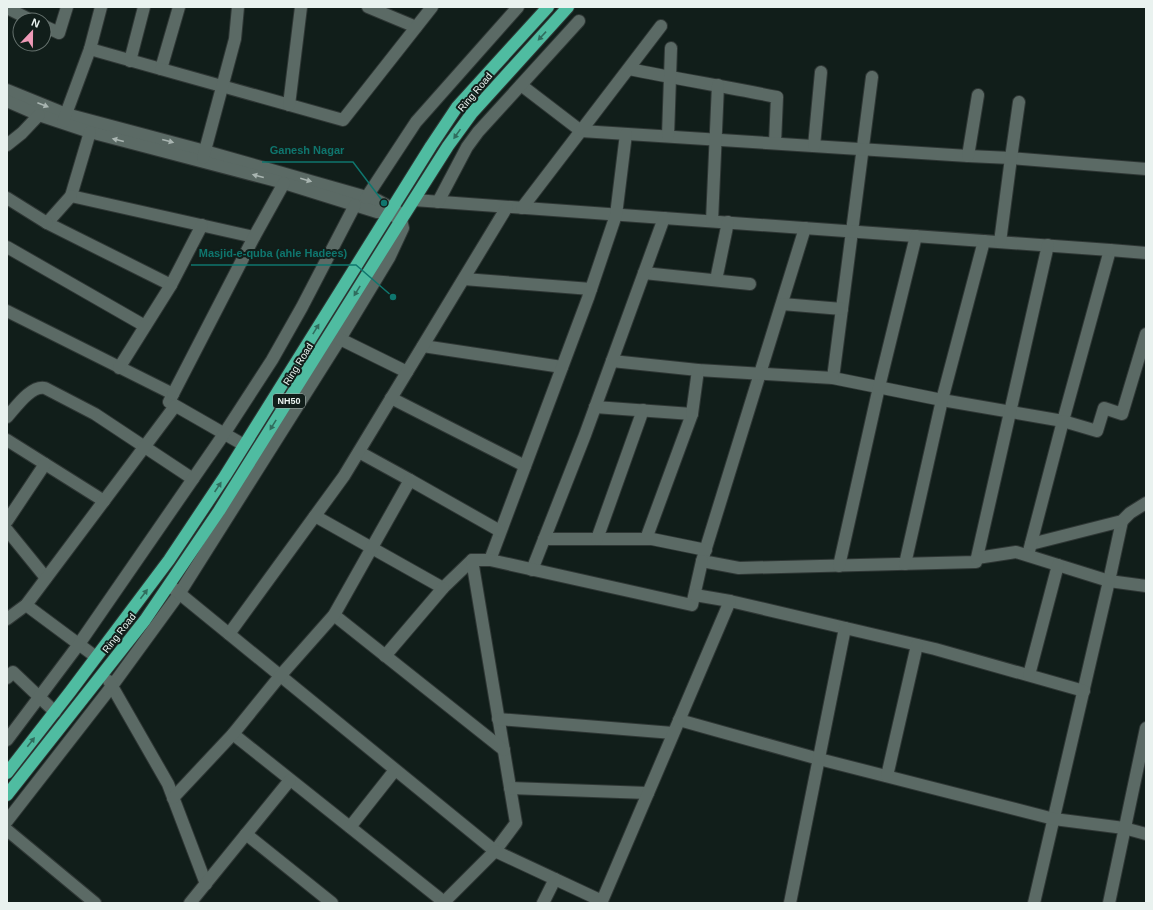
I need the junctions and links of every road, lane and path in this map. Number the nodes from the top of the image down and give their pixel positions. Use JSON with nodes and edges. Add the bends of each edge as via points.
{"nodes":[{"id":1,"x":66,"y":7,"type":"edge"},
{"id":2,"x":101,"y":7,"type":"edge"},
{"id":3,"x":144,"y":7,"type":"edge"},
{"id":4,"x":178,"y":7,"type":"edge"},
{"id":5,"x":238,"y":7,"type":"edge"},
{"id":6,"x":301,"y":7,"type":"edge"},
{"id":7,"x":368,"y":7,"type":"edge"},
{"id":8,"x":432,"y":7,"type":"edge"},
{"id":9,"x":518,"y":7,"type":"edge"},
{"id":10,"x":548,"y":7,"type":"edge"},
{"id":11,"x":568,"y":7,"type":"edge"},
{"id":12,"x":579,"y":21,"type":"dead end"},
{"id":13,"x":662,"y":26,"type":"dead end"},
{"id":14,"x":416,"y":27,"type":"junction"},
{"id":15,"x":52,"y":30,"type":"edge"},
{"id":16,"x":670,"y":48,"type":"dead end"},
{"id":17,"x":90,"y":49,"type":"junction"},
{"id":18,"x":130,"y":60,"type":"junction"},
{"id":19,"x":629,"y":68,"type":"junction"},
{"id":20,"x":161,"y":70,"type":"junction"},
{"id":21,"x":821,"y":72,"type":"dead end"},
{"id":22,"x":669,"y":77,"type":"junction"},
{"id":23,"x":872,"y":77,"type":"dead end"},
{"id":24,"x":521,"y":85,"type":"junction"},
{"id":25,"x":718,"y":85,"type":"junction"},
{"id":26,"x":223,"y":87,"type":"junction"},
{"id":27,"x":7,"y":90,"type":"edge"},
{"id":28,"x":978,"y":95,"type":"dead end"},
{"id":29,"x":7,"y":101,"type":"edge"},
{"id":30,"x":1019,"y":102,"type":"dead end"},
{"id":31,"x":289,"y":105,"type":"junction"},
{"id":32,"x":39,"y":115,"type":"junction"},
{"id":33,"x":64,"y":118,"type":"junction"},
{"id":34,"x":581,"y":131,"type":"junction"},
{"id":35,"x":90,"y":132,"type":"junction"},
{"id":36,"x":626,"y":134,"type":"junction"},
{"id":37,"x":668,"y":136,"type":"junction"},
{"id":38,"x":716,"y":139,"type":"junction"},
{"id":39,"x":775,"y":143,"type":"junction"},
{"id":40,"x":7,"y":145,"type":"edge"},
{"id":41,"x":814,"y":146,"type":"junction"},
{"id":42,"x":864,"y":149,"type":"junction"},
{"id":43,"x":203,"y":156,"type":"junction"},
{"id":44,"x":968,"y":156,"type":"junction"},
{"id":45,"x":1011,"y":158,"type":"junction"},
{"id":46,"x":1146,"y":168,"type":"edge"},
{"id":47,"x":284,"y":183,"type":"junction"},
{"id":48,"x":71,"y":196,"type":"junction"},
{"id":49,"x":7,"y":198,"type":"edge"},
{"id":50,"x":366,"y":198,"type":"junction"},
{"id":51,"x":414,"y":200,"type":"junction"},
{"id":52,"x":438,"y":202,"type":"junction"},
{"id":53,"x":355,"y":205,"type":"junction"},
{"id":54,"x":507,"y":207,"type":"junction"},
{"id":55,"x":522,"y":208,"type":"junction"},
{"id":56,"x":390,"y":211,"type":"junction"},
{"id":57,"x":616,"y":214,"type":"junction"},
{"id":58,"x":403,"y":217,"type":"junction"},
{"id":59,"x":664,"y":218,"type":"junction"},
{"id":60,"x":712,"y":221,"type":"junction"},
{"id":61,"x":728,"y":222,"type":"junction"},
{"id":62,"x":47,"y":223,"type":"junction"},
{"id":63,"x":202,"y":225,"type":"junction"},
{"id":64,"x":805,"y":228,"type":"junction"},
{"id":65,"x":852,"y":231,"type":"junction"},
{"id":66,"x":916,"y":236,"type":"junction"},
{"id":67,"x":254,"y":237,"type":"junction"},
{"id":68,"x":984,"y":241,"type":"junction"},
{"id":69,"x":1000,"y":242,"type":"junction"},
{"id":70,"x":1048,"y":245,"type":"junction"},
{"id":71,"x":7,"y":247,"type":"edge"},
{"id":72,"x":1110,"y":250,"type":"junction"},
{"id":73,"x":1146,"y":253,"type":"edge"},
{"id":74,"x":644,"y":273,"type":"junction"},
{"id":75,"x":464,"y":279,"type":"junction"},
{"id":76,"x":716,"y":280,"type":"junction"},
{"id":77,"x":750,"y":284,"type":"dead end"},
{"id":78,"x":171,"y":285,"type":"junction"},
{"id":79,"x":591,"y":289,"type":"junction"},
{"id":80,"x":782,"y":304,"type":"junction"},
{"id":81,"x":842,"y":309,"type":"junction"},
{"id":82,"x":7,"y":311,"type":"edge"},
{"id":83,"x":145,"y":326,"type":"junction"},
{"id":84,"x":1146,"y":334,"type":"edge"},
{"id":85,"x":335,"y":337,"type":"junction"},
{"id":86,"x":423,"y":346,"type":"junction"},
{"id":87,"x":612,"y":361,"type":"junction"},
{"id":88,"x":119,"y":368,"type":"junction"},
{"id":89,"x":562,"y":368,"type":"junction"},
{"id":90,"x":698,"y":370,"type":"junction"},
{"id":91,"x":407,"y":372,"type":"junction"},
{"id":92,"x":761,"y":374,"type":"junction"},
{"id":93,"x":833,"y":378,"type":"junction"},
{"id":94,"x":879,"y":387,"type":"junction"},
{"id":95,"x":391,"y":398,"type":"junction"},
{"id":96,"x":174,"y":400,"type":"junction"},
{"id":97,"x":942,"y":400,"type":"junction"},
{"id":98,"x":595,"y":407,"type":"junction"},
{"id":99,"x":643,"y":410,"type":"junction"},
{"id":100,"x":1010,"y":412,"type":"junction"},
{"id":101,"x":692,"y":414,"type":"junction"},
{"id":102,"x":7,"y":417,"type":"edge"},
{"id":103,"x":1063,"y":422,"type":"junction"},
{"id":104,"x":224,"y":434,"type":"junction"},
{"id":105,"x":7,"y":440,"type":"edge"},
{"id":106,"x":244,"y":445,"type":"junction"},
{"id":107,"x":145,"y":446,"type":"junction"},
{"id":108,"x":359,"y":452,"type":"junction"},
{"id":109,"x":45,"y":464,"type":"junction"},
{"id":110,"x":525,"y":466,"type":"junction"},
{"id":111,"x":193,"y":479,"type":"junction"},
{"id":112,"x":410,"y":480,"type":"junction"},
{"id":113,"x":104,"y":501,"type":"junction"},
{"id":114,"x":1146,"y":503,"type":"edge"},
{"id":115,"x":315,"y":516,"type":"junction"},
{"id":116,"x":7,"y":521,"type":"edge"},
{"id":117,"x":1122,"y":521,"type":"junction"},
{"id":118,"x":7,"y":530,"type":"edge"},
{"id":119,"x":500,"y":531,"type":"junction"},
{"id":120,"x":544,"y":539,"type":"junction"},
{"id":121,"x":597,"y":539,"type":"junction"},
{"id":122,"x":646,"y":539,"type":"junction"},
{"id":123,"x":373,"y":548,"type":"junction"},
{"id":124,"x":1029,"y":550,"type":"junction"},
{"id":125,"x":704,"y":555,"type":"junction"},
{"id":126,"x":977,"y":558,"type":"junction"},
{"id":127,"x":472,"y":560,"type":"junction"},
{"id":128,"x":490,"y":560,"type":"junction"},
{"id":129,"x":905,"y":564,"type":"junction"},
{"id":130,"x":1058,"y":565,"type":"junction"},
{"id":131,"x":839,"y":566,"type":"junction"},
{"id":132,"x":532,"y":570,"type":"junction"},
{"id":133,"x":46,"y":578,"type":"junction"},
{"id":134,"x":1110,"y":581,"type":"junction"},
{"id":135,"x":169,"y":585,"type":"junction"},
{"id":136,"x":1146,"y":586,"type":"edge"},
{"id":137,"x":443,"y":588,"type":"junction"},
{"id":138,"x":179,"y":594,"type":"junction"},
{"id":139,"x":695,"y":595,"type":"junction"},
{"id":140,"x":730,"y":601,"type":"junction"},
{"id":141,"x":26,"y":605,"type":"junction"},
{"id":142,"x":334,"y":615,"type":"junction"},
{"id":143,"x":7,"y":618,"type":"edge"},
{"id":144,"x":845,"y":628,"type":"junction"},
{"id":145,"x":229,"y":634,"type":"junction"},
{"id":146,"x":79,"y":644,"type":"junction"},
{"id":147,"x":917,"y":645,"type":"junction"},
{"id":148,"x":385,"y":656,"type":"junction"},
{"id":149,"x":96,"y":657,"type":"junction"},
{"id":150,"x":9,"y":672,"type":"edge"},
{"id":151,"x":104,"y":672,"type":"junction"},
{"id":152,"x":1029,"y":675,"type":"junction"},
{"id":153,"x":280,"y":676,"type":"junction"},
{"id":154,"x":112,"y":686,"type":"junction"},
{"id":155,"x":1084,"y":691,"type":"junction"},
{"id":156,"x":40,"y":698,"type":"junction"},
{"id":157,"x":55,"y":712,"type":"junction"},
{"id":158,"x":498,"y":719,"type":"junction"},
{"id":159,"x":679,"y":720,"type":"junction"},
{"id":160,"x":1146,"y":728,"type":"edge"},
{"id":161,"x":673,"y":733,"type":"junction"},
{"id":162,"x":232,"y":734,"type":"junction"},
{"id":163,"x":7,"y":740,"type":"edge"},
{"id":164,"x":504,"y":750,"type":"junction"},
{"id":165,"x":819,"y":759,"type":"junction"},
{"id":166,"x":395,"y":770,"type":"junction"},
{"id":167,"x":7,"y":773,"type":"edge"},
{"id":168,"x":887,"y":776,"type":"junction"},
{"id":169,"x":290,"y":780,"type":"junction"},
{"id":170,"x":510,"y":788,"type":"junction"},
{"id":171,"x":648,"y":793,"type":"junction"},
{"id":172,"x":7,"y":795,"type":"edge"},
{"id":173,"x":173,"y":798,"type":"junction"},
{"id":174,"x":1054,"y":819,"type":"junction"},
{"id":175,"x":7,"y":821,"type":"edge"},
{"id":176,"x":350,"y":827,"type":"junction"},
{"id":177,"x":1124,"y":828,"type":"junction"},
{"id":178,"x":7,"y":830,"type":"edge"},
{"id":179,"x":246,"y":834,"type":"junction"},
{"id":180,"x":1146,"y":834,"type":"edge"},
{"id":181,"x":495,"y":851,"type":"junction"},
{"id":182,"x":555,"y":879,"type":"junction"},
{"id":183,"x":206,"y":884,"type":"junction"},
{"id":184,"x":444,"y":902,"type":"edge"},
{"id":185,"x":604,"y":902,"type":"edge"},
{"id":186,"x":95,"y":903,"type":"edge"},
{"id":187,"x":190,"y":903,"type":"edge"},
{"id":188,"x":332,"y":903,"type":"edge"},
{"id":189,"x":543,"y":903,"type":"edge"},
{"id":190,"x":790,"y":903,"type":"edge"},
{"id":191,"x":1034,"y":903,"type":"edge"},
{"id":192,"x":1109,"y":903,"type":"edge"}],
"edges":[{"from":1,"to":15,"type":"street","via":[[59,33]]},
{"from":2,"to":17,"type":"street"},
{"from":3,"to":18,"type":"street"},
{"from":4,"to":20,"type":"street"},
{"from":5,"to":26,"type":"street","via":[[235,39]]},
{"from":6,"to":31,"type":"street"},
{"from":7,"to":14,"type":"street"},
{"from":8,"to":14,"type":"street"},
{"from":9,"to":50,"type":"street","via":[[416,122]]},
{"from":10,"to":56,"type":"highway","name":"Ring Road","number":"NH50","via":[[457,106]]},
{"from":11,"to":51,"type":"highway","name":"Ring Road","number":"NH50","one_way":true,"via":[[472,113]]},
{"from":12,"to":24,"type":"street"},
{"from":13,"to":19,"type":"street"},
{"from":14,"to":31,"type":"street","via":[[342,120]]},
{"from":16,"to":22,"type":"street"},
{"from":17,"to":18,"type":"street"},
{"from":17,"to":33,"type":"street"},
{"from":18,"to":20,"type":"street"},
{"from":19,"to":22,"type":"street"},
{"from":19,"to":34,"type":"street"},
{"from":20,"to":26,"type":"street"},
{"from":21,"to":41,"type":"street"},
{"from":22,"to":25,"type":"street"},
{"from":22,"to":37,"type":"street"},
{"from":23,"to":42,"type":"street"},
{"from":24,"to":34,"type":"street"},
{"from":24,"to":52,"type":"street","via":[[467,147]]},
{"from":25,"to":38,"type":"street"},
{"from":25,"to":39,"type":"street","via":[[777,97]]},
{"from":26,"to":31,"type":"street"},
{"from":26,"to":43,"type":"street"},
{"from":27,"to":33,"type":"street","one_way":true},
{"from":28,"to":44,"type":"street"},
{"from":29,"to":32,"type":"street"},
{"from":30,"to":45,"type":"street"},
{"from":32,"to":33,"type":"street"},
{"from":32,"to":40,"type":"street"},
{"from":33,"to":35,"type":"street"},
{"from":33,"to":43,"type":"street","one_way":true},
{"from":34,"to":36,"type":"street"},
{"from":34,"to":55,"type":"street"},
{"from":43,"to":35,"type":"street","one_way":true},
{"from":35,"to":48,"type":"street"},
{"from":36,"to":37,"type":"street"},
{"from":36,"to":57,"type":"street"},
{"from":37,"to":38,"type":"street"},
{"from":38,"to":39,"type":"street"},
{"from":38,"to":60,"type":"street"},
{"from":39,"to":41,"type":"street"},
{"from":41,"to":42,"type":"street"},
{"from":42,"to":44,"type":"street"},
{"from":42,"to":65,"type":"street"},
{"from":47,"to":43,"type":"street","one_way":true},
{"from":43,"to":50,"type":"street","one_way":true},
{"from":44,"to":45,"type":"street"},
{"from":45,"to":46,"type":"street"},
{"from":45,"to":69,"type":"street"},
{"from":47,"to":53,"type":"street"},
{"from":47,"to":67,"type":"street"},
{"from":48,"to":62,"type":"street"},
{"from":48,"to":63,"type":"street"},
{"from":49,"to":62,"type":"street"},
{"from":50,"to":56,"type":"street","via":[[377,200]]},
{"from":51,"to":52,"type":"street"},
{"from":51,"to":58,"type":"highway","name":"Ring Road","number":"NH50"},
{"from":52,"to":54,"type":"street"},
{"from":53,"to":56,"type":"street","via":[[377,212]]},
{"from":53,"to":104,"type":"street","via":[[272,360]]},
{"from":54,"to":55,"type":"street"},
{"from":54,"to":75,"type":"street"},
{"from":55,"to":57,"type":"street"},
{"from":56,"to":58,"type":"street"},
{"from":106,"to":56,"type":"highway","name":"Ring Road","number":"NH50","one_way":true},
{"from":57,"to":59,"type":"street"},
{"from":57,"to":79,"type":"street"},
{"from":58,"to":85,"type":"highway","name":"Ring Road","number":"NH50"},
{"from":59,"to":60,"type":"street"},
{"from":59,"to":74,"type":"street"},
{"from":60,"to":61,"type":"street"},
{"from":61,"to":64,"type":"street"},
{"from":61,"to":76,"type":"street"},
{"from":62,"to":78,"type":"street"},
{"from":63,"to":67,"type":"street"},
{"from":63,"to":78,"type":"street"},
{"from":64,"to":65,"type":"street"},
{"from":64,"to":80,"type":"street"},
{"from":65,"to":66,"type":"street"},
{"from":65,"to":81,"type":"street"},
{"from":66,"to":68,"type":"street"},
{"from":66,"to":94,"type":"street"},
{"from":67,"to":96,"type":"street"},
{"from":68,"to":69,"type":"street"},
{"from":68,"to":97,"type":"street"},
{"from":69,"to":70,"type":"street"},
{"from":70,"to":72,"type":"street"},
{"from":70,"to":100,"type":"street"},
{"from":71,"to":83,"type":"street"},
{"from":72,"to":73,"type":"street"},
{"from":72,"to":103,"type":"street"},
{"from":74,"to":76,"type":"street"},
{"from":74,"to":87,"type":"street"},
{"from":75,"to":79,"type":"street"},
{"from":75,"to":86,"type":"street"},
{"from":76,"to":77,"type":"street"},
{"from":78,"to":83,"type":"street"},
{"from":79,"to":89,"type":"street"},
{"from":80,"to":81,"type":"street"},
{"from":80,"to":92,"type":"street"},
{"from":81,"to":93,"type":"street"},
{"from":82,"to":88,"type":"street"},
{"from":83,"to":88,"type":"street"},
{"from":84,"to":103,"type":"street","via":[[1122,414],[1104,408],[1097,431]]},
{"from":85,"to":91,"type":"street"},
{"from":85,"to":135,"type":"highway","name":"Ring Road","number":"NH50","one_way":true},
{"from":85,"to":138,"type":"street"},
{"from":86,"to":89,"type":"street"},
{"from":86,"to":91,"type":"street"},
{"from":87,"to":90,"type":"street"},
{"from":87,"to":98,"type":"street"},
{"from":88,"to":96,"type":"street"},
{"from":89,"to":110,"type":"street"},
{"from":90,"to":92,"type":"street"},
{"from":90,"to":101,"type":"street"},
{"from":91,"to":95,"type":"street"},
{"from":92,"to":93,"type":"street"},
{"from":92,"to":125,"type":"street"},
{"from":93,"to":94,"type":"street"},
{"from":94,"to":97,"type":"street"},
{"from":94,"to":131,"type":"street"},
{"from":95,"to":108,"type":"street"},
{"from":95,"to":110,"type":"street"},
{"from":96,"to":104,"type":"street"},
{"from":96,"to":107,"type":"street"},
{"from":97,"to":100,"type":"street"},
{"from":97,"to":129,"type":"street"},
{"from":98,"to":99,"type":"street"},
{"from":98,"to":120,"type":"street"},
{"from":99,"to":101,"type":"street"},
{"from":99,"to":121,"type":"street"},
{"from":100,"to":103,"type":"street"},
{"from":100,"to":126,"type":"street"},
{"from":101,"to":122,"type":"street"},
{"from":102,"to":107,"type":"street","via":[[32,390],[41,387],[95,414]]},
{"from":103,"to":124,"type":"street"},
{"from":104,"to":106,"type":"street"},
{"from":104,"to":111,"type":"street"},
{"from":105,"to":109,"type":"street"},
{"from":149,"to":106,"type":"highway","name":"Ring Road","number":"NH50","one_way":true,"via":[[169,560]]},
{"from":107,"to":111,"type":"street"},
{"from":107,"to":113,"type":"street"},
{"from":108,"to":112,"type":"street"},
{"from":108,"to":115,"type":"street"},
{"from":109,"to":113,"type":"street"},
{"from":109,"to":116,"type":"street"},
{"from":110,"to":119,"type":"street"},
{"from":111,"to":146,"type":"street"},
{"from":112,"to":119,"type":"street"},
{"from":112,"to":123,"type":"street"},
{"from":113,"to":133,"type":"street"},
{"from":114,"to":117,"type":"street"},
{"from":115,"to":123,"type":"street"},
{"from":115,"to":145,"type":"street"},
{"from":117,"to":124,"type":"street"},
{"from":117,"to":134,"type":"street"},
{"from":118,"to":133,"type":"street"},
{"from":119,"to":128,"type":"street"},
{"from":120,"to":121,"type":"street"},
{"from":120,"to":132,"type":"street"},
{"from":121,"to":122,"type":"street"},
{"from":122,"to":125,"type":"street"},
{"from":123,"to":137,"type":"street"},
{"from":123,"to":142,"type":"street"},
{"from":124,"to":126,"type":"street"},
{"from":124,"to":130,"type":"street"},
{"from":125,"to":131,"type":"street","via":[[739,568]]},
{"from":125,"to":139,"type":"street"},
{"from":126,"to":129,"type":"street","via":[[976,562]]},
{"from":127,"to":128,"type":"street"},
{"from":127,"to":137,"type":"street"},
{"from":127,"to":158,"type":"street"},
{"from":128,"to":132,"type":"street"},
{"from":129,"to":131,"type":"street"},
{"from":130,"to":134,"type":"street"},
{"from":130,"to":152,"type":"street"},
{"from":132,"to":139,"type":"street","via":[[692,605]]},
{"from":133,"to":141,"type":"street"},
{"from":134,"to":136,"type":"street"},
{"from":134,"to":155,"type":"street"},
{"from":135,"to":138,"type":"street"},
{"from":135,"to":151,"type":"highway","name":"Ring Road","number":"NH50"},
{"from":137,"to":148,"type":"street"},
{"from":138,"to":145,"type":"street"},
{"from":138,"to":154,"type":"street"},
{"from":139,"to":140,"type":"street"},
{"from":140,"to":144,"type":"street"},
{"from":140,"to":159,"type":"street"},
{"from":141,"to":143,"type":"street"},
{"from":141,"to":146,"type":"street"},
{"from":142,"to":148,"type":"street"},
{"from":142,"to":153,"type":"street"},
{"from":144,"to":147,"type":"street"},
{"from":144,"to":165,"type":"street"},
{"from":145,"to":153,"type":"street"},
{"from":146,"to":149,"type":"street"},
{"from":146,"to":156,"type":"street"},
{"from":147,"to":152,"type":"street"},
{"from":147,"to":168,"type":"street"},
{"from":148,"to":164,"type":"street"},
{"from":149,"to":157,"type":"highway","name":"Ring Road","number":"NH50"},
{"from":150,"to":156,"type":"street"},
{"from":151,"to":154,"type":"street"},
{"from":151,"to":172,"type":"highway","name":"Ring Road","number":"NH50"},
{"from":152,"to":155,"type":"street"},
{"from":153,"to":162,"type":"street"},
{"from":153,"to":166,"type":"street"},
{"from":154,"to":173,"type":"street","via":[[168,784]]},
{"from":154,"to":175,"type":"street"},
{"from":155,"to":174,"type":"street"},
{"from":156,"to":157,"type":"street"},
{"from":156,"to":163,"type":"street"},
{"from":167,"to":157,"type":"highway","name":"Ring Road","number":"NH50","one_way":true},
{"from":158,"to":161,"type":"street"},
{"from":158,"to":164,"type":"street"},
{"from":159,"to":161,"type":"street"},
{"from":159,"to":165,"type":"street"},
{"from":160,"to":177,"type":"street"},
{"from":161,"to":171,"type":"street"},
{"from":162,"to":169,"type":"street"},
{"from":162,"to":173,"type":"street"},
{"from":164,"to":170,"type":"street"},
{"from":165,"to":168,"type":"street"},
{"from":165,"to":190,"type":"street"},
{"from":166,"to":176,"type":"street"},
{"from":166,"to":181,"type":"street"},
{"from":168,"to":174,"type":"street"},
{"from":169,"to":176,"type":"street"},
{"from":169,"to":179,"type":"street"},
{"from":170,"to":171,"type":"street"},
{"from":170,"to":181,"type":"street","via":[[516,823]]},
{"from":171,"to":185,"type":"street"},
{"from":173,"to":183,"type":"street"},
{"from":174,"to":177,"type":"street"},
{"from":174,"to":191,"type":"street"},
{"from":176,"to":184,"type":"street"},
{"from":177,"to":180,"type":"street"},
{"from":177,"to":192,"type":"street"},
{"from":178,"to":186,"type":"street"},
{"from":179,"to":183,"type":"street"},
{"from":179,"to":188,"type":"street"},
{"from":181,"to":182,"type":"street"},
{"from":181,"to":184,"type":"street"},
{"from":182,"to":185,"type":"street"},
{"from":182,"to":189,"type":"street"},
{"from":183,"to":187,"type":"street"}]}
